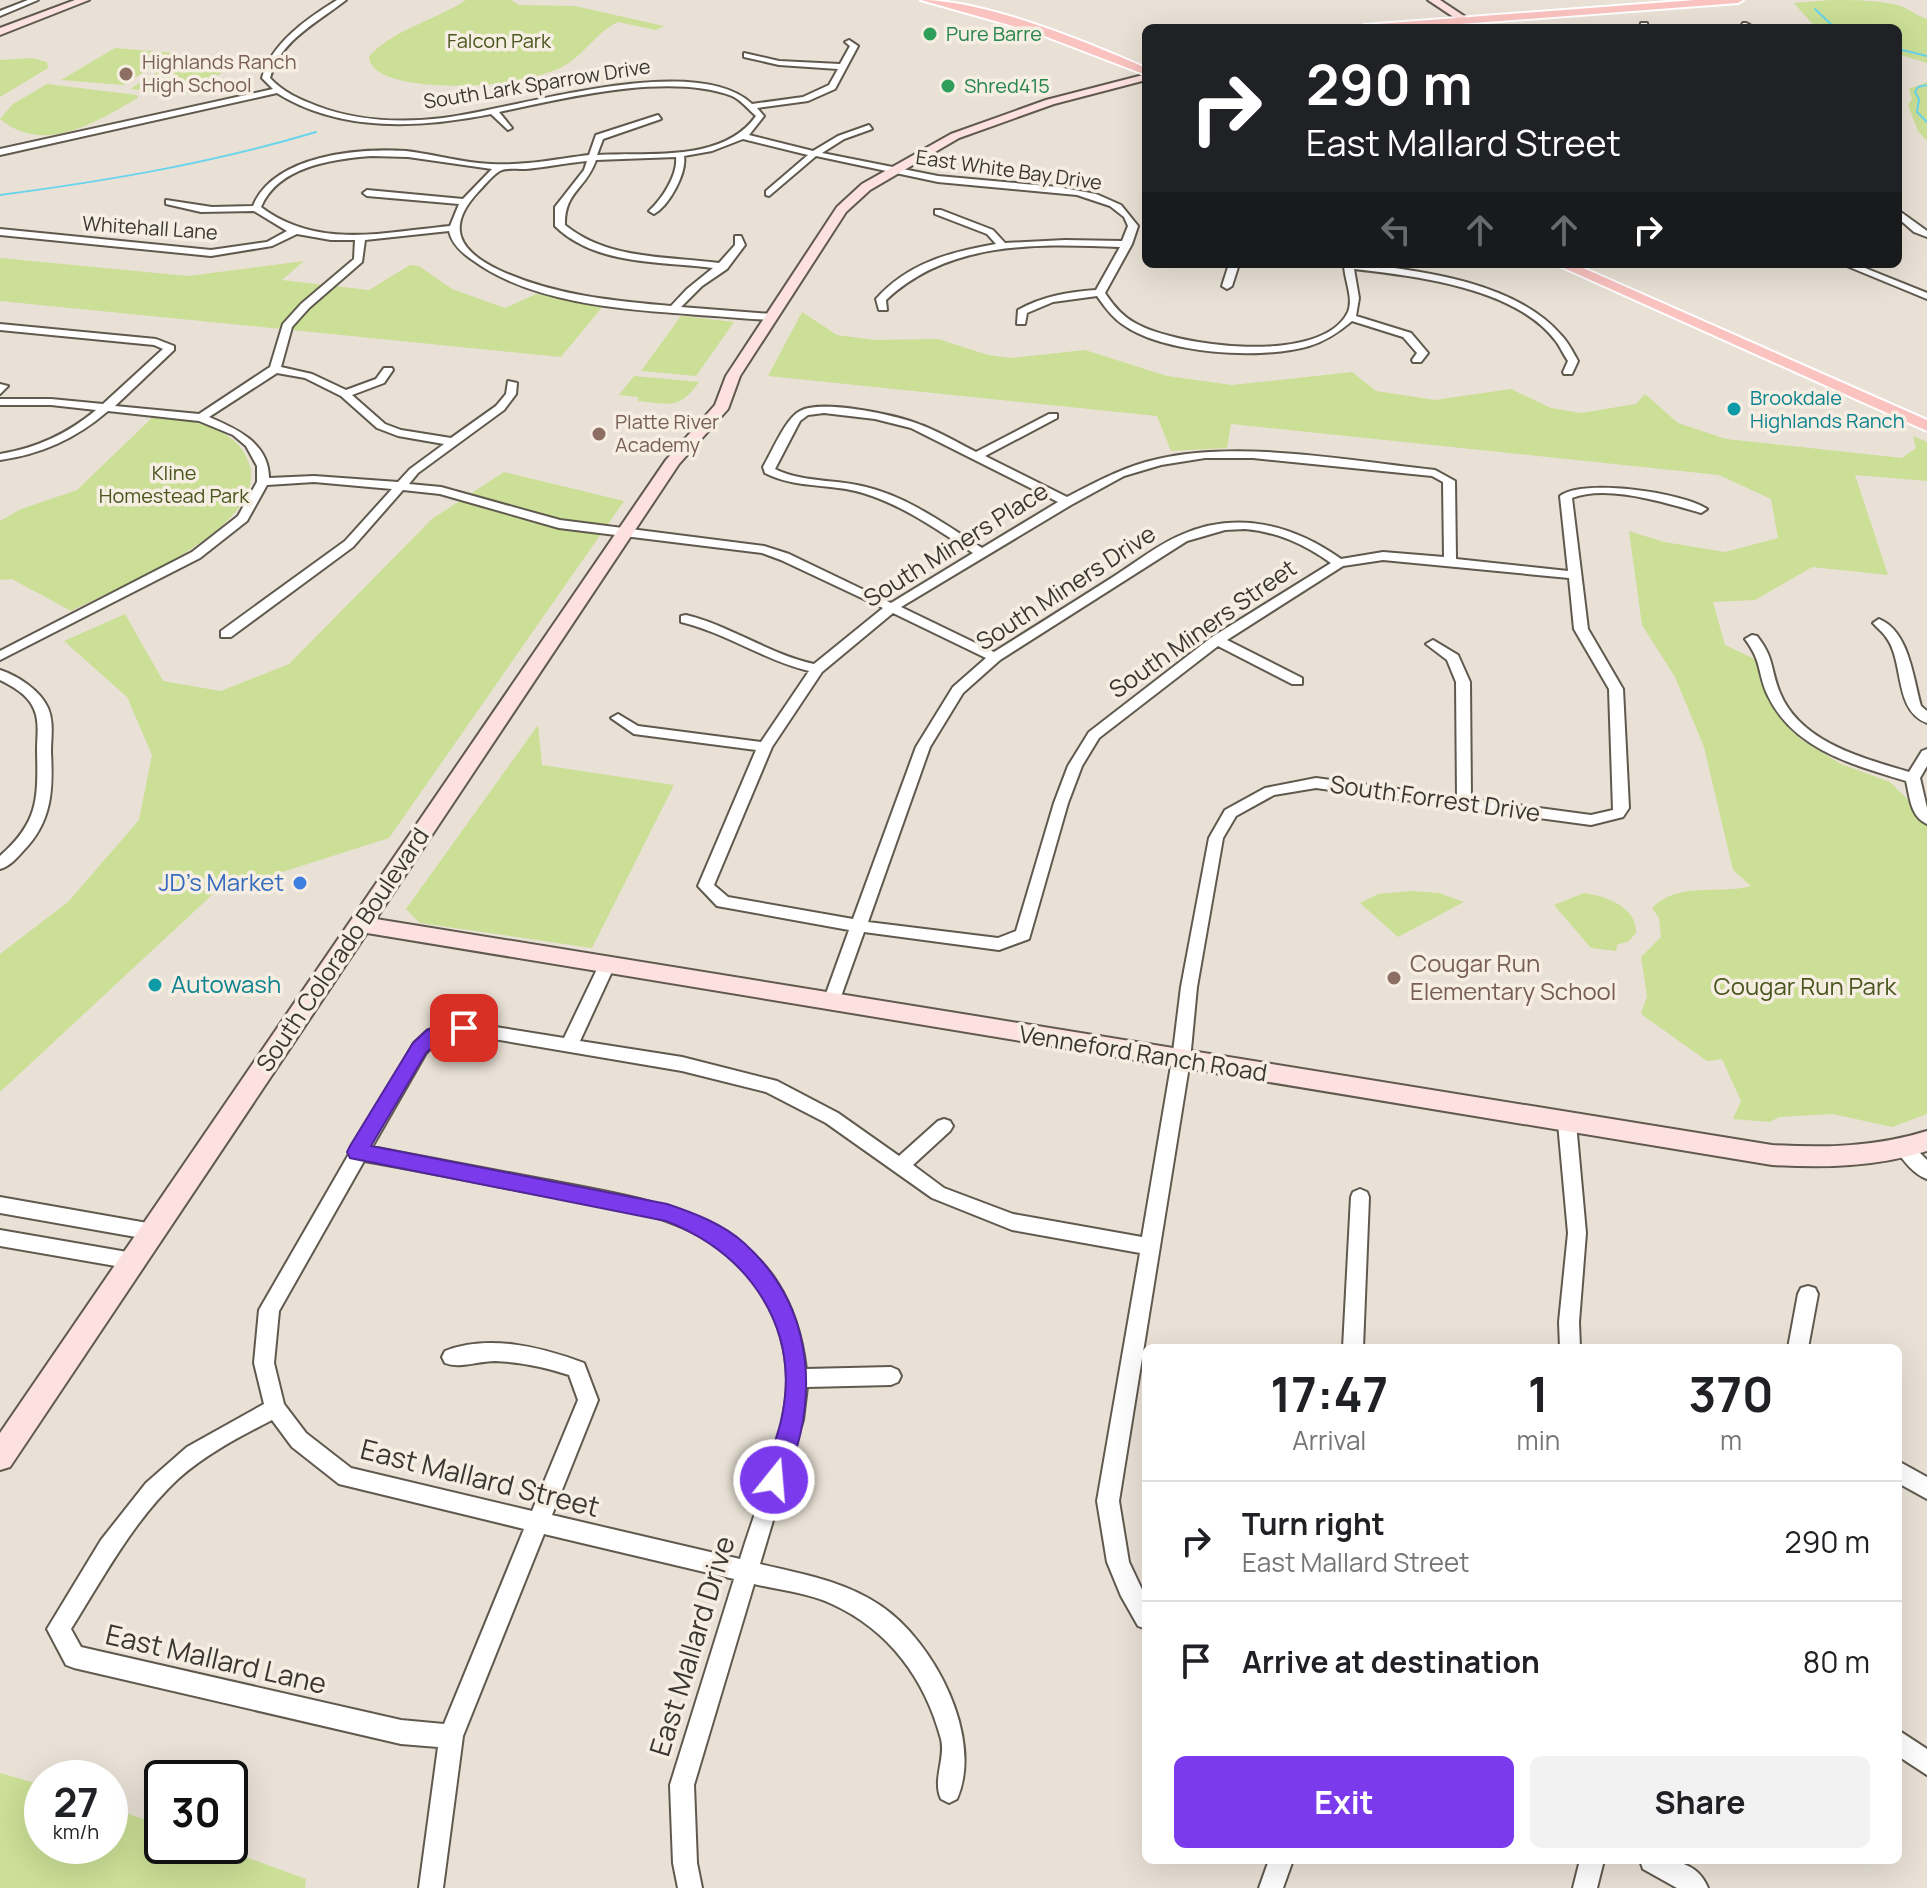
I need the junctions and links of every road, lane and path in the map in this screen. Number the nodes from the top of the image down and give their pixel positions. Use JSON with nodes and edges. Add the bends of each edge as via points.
{"nodes":[{"id":1,"x":34,"y":0,"type":"edge"},
{"id":2,"x":84,"y":0,"type":"edge"},
{"id":3,"x":342,"y":0,"type":"edge"},
{"id":4,"x":926,"y":0,"type":"edge"},
{"id":5,"x":948,"y":0,"type":"edge"},
{"id":6,"x":1433,"y":0,"type":"edge"},
{"id":7,"x":1738,"y":0,"type":"edge"},
{"id":8,"x":0,"y":14,"type":"edge"},
{"id":9,"x":1005,"y":18,"type":"junction"},
{"id":10,"x":1466,"y":24,"type":"edge"},
{"id":11,"x":0,"y":32,"type":"edge"},
{"id":12,"x":849,"y":42,"type":"dead end"},
{"id":13,"x":1073,"y":43,"type":"junction"},
{"id":14,"x":747,"y":55,"type":"dead end"},
{"id":15,"x":844,"y":67,"type":"junction"},
{"id":16,"x":1142,"y":74,"type":"edge"},
{"id":17,"x":1142,"y":74,"type":"edge"},
{"id":18,"x":1142,"y":77,"type":"edge"},
{"id":19,"x":276,"y":91,"type":"junction"},
{"id":20,"x":755,"y":106,"type":"junction"},
{"id":21,"x":495,"y":113,"type":"junction"},
{"id":22,"x":658,"y":117,"type":"dead end"},
{"id":23,"x":869,"y":127,"type":"dead end"},
{"id":24,"x":508,"y":128,"type":"dead end"},
{"id":25,"x":741,"y":136,"type":"junction"},
{"id":26,"x":0,"y":152,"type":"edge"},
{"id":27,"x":817,"y":154,"type":"junction"},
{"id":28,"x":680,"y":155,"type":"junction"},
{"id":29,"x":593,"y":157,"type":"junction"},
{"id":30,"x":499,"y":168,"type":"junction"},
{"id":31,"x":892,"y":170,"type":"junction"},
{"id":32,"x":367,"y":193,"type":"dead end"},
{"id":33,"x":769,"y":193,"type":"dead end"},
{"id":34,"x":169,"y":202,"type":"dead end"},
{"id":35,"x":465,"y":202,"type":"junction"},
{"id":36,"x":256,"y":208,"type":"junction"},
{"id":37,"x":654,"y":211,"type":"dead end"},
{"id":38,"x":938,"y":212,"type":"dead end"},
{"id":39,"x":1902,"y":217,"type":"edge"},
{"id":40,"x":453,"y":228,"type":"junction"},
{"id":41,"x":295,"y":231,"type":"junction"},
{"id":42,"x":0,"y":232,"type":"edge"},
{"id":43,"x":1927,"y":234,"type":"edge"},
{"id":44,"x":360,"y":236,"type":"junction"},
{"id":45,"x":738,"y":238,"type":"dead end"},
{"id":46,"x":1127,"y":244,"type":"junction"},
{"id":47,"x":1003,"y":246,"type":"junction"},
{"id":48,"x":724,"y":267,"type":"junction"},
{"id":49,"x":1233,"y":268,"type":"edge"},
{"id":50,"x":1349,"y":268,"type":"edge"},
{"id":51,"x":1372,"y":268,"type":"edge"},
{"id":52,"x":1429,"y":268,"type":"edge"},
{"id":53,"x":1571,"y":268,"type":"edge"},
{"id":54,"x":1857,"y":268,"type":"edge"},
{"id":55,"x":1424,"y":275,"type":"junction"},
{"id":56,"x":1227,"y":286,"type":"dead end"},
{"id":57,"x":1100,"y":293,"type":"junction"},
{"id":58,"x":1927,"y":296,"type":"edge"},
{"id":59,"x":675,"y":308,"type":"junction"},
{"id":60,"x":883,"y":308,"type":"dead end"},
{"id":61,"x":772,"y":317,"type":"junction"},
{"id":62,"x":1350,"y":317,"type":"junction"},
{"id":63,"x":1021,"y":322,"type":"dead end"},
{"id":64,"x":0,"y":327,"type":"edge"},
{"id":65,"x":1417,"y":360,"type":"dead end"},
{"id":66,"x":275,"y":369,"type":"junction"},
{"id":67,"x":388,"y":370,"type":"dead end"},
{"id":68,"x":1568,"y":372,"type":"dead end"},
{"id":69,"x":512,"y":383,"type":"dead end"},
{"id":70,"x":345,"y":394,"type":"junction"},
{"id":71,"x":0,"y":402,"type":"edge"},
{"id":72,"x":107,"y":407,"type":"junction"},
{"id":73,"x":1053,"y":416,"type":"dead end"},
{"id":74,"x":201,"y":418,"type":"junction"},
{"id":75,"x":1927,"y":426,"type":"edge"},
{"id":76,"x":452,"y":442,"type":"junction"},
{"id":77,"x":28,"y":453,"type":"junction"},
{"id":78,"x":0,"y":457,"type":"edge"},
{"id":79,"x":975,"y":457,"type":"junction"},
{"id":80,"x":31,"y":466,"type":"dead end"},
{"id":81,"x":263,"y":482,"type":"junction"},
{"id":82,"x":399,"y":486,"type":"junction"},
{"id":83,"x":1067,"y":502,"type":"junction"},
{"id":84,"x":1701,"y":509,"type":"dead end"},
{"id":85,"x":627,"y":532,"type":"junction"},
{"id":86,"x":980,"y":552,"type":"junction"},
{"id":87,"x":1450,"y":560,"type":"junction"},
{"id":88,"x":1339,"y":563,"type":"junction"},
{"id":89,"x":1575,"y":575,"type":"junction"},
{"id":90,"x":891,"y":608,"type":"junction"},
{"id":91,"x":686,"y":619,"type":"dead end"},
{"id":92,"x":1879,"y":623,"type":"dead end"},
{"id":93,"x":226,"y":634,"type":"dead end"},
{"id":94,"x":1752,"y":639,"type":"dead end"},
{"id":95,"x":1217,"y":640,"type":"junction"},
{"id":96,"x":1433,"y":644,"type":"dead end"},
{"id":97,"x":0,"y":656,"type":"edge"},
{"id":98,"x":995,"y":657,"type":"junction"},
{"id":99,"x":817,"y":669,"type":"junction"},
{"id":100,"x":0,"y":674,"type":"edge"},
{"id":101,"x":1297,"y":681,"type":"dead end"},
{"id":102,"x":618,"y":718,"type":"dead end"},
{"id":103,"x":1927,"y":719,"type":"edge"},
{"id":104,"x":765,"y":747,"type":"junction"},
{"id":105,"x":1927,"y":754,"type":"edge"},
{"id":106,"x":1913,"y":778,"type":"junction"},
{"id":107,"x":1464,"y":802,"type":"junction"},
{"id":108,"x":1927,"y":819,"type":"edge"},
{"id":109,"x":0,"y":864,"type":"edge"},
{"id":110,"x":360,"y":924,"type":"junction"},
{"id":111,"x":858,"y":926,"type":"junction"},
{"id":112,"x":607,"y":965,"type":"junction"},
{"id":113,"x":831,"y":1002,"type":"junction"},
{"id":114,"x":570,"y":1044,"type":"junction"},
{"id":115,"x":1181,"y":1060,"type":"junction"},
{"id":116,"x":1567,"y":1123,"type":"junction"},
{"id":117,"x":944,"y":1126,"type":"dead end"},
{"id":118,"x":1916,"y":1145,"type":"edge"},
{"id":119,"x":357,"y":1152,"type":"junction"},
{"id":120,"x":900,"y":1166,"type":"junction"},
{"id":121,"x":1927,"y":1172,"type":"edge"},
{"id":122,"x":1360,"y":1197,"type":"dead end"},
{"id":123,"x":0,"y":1205,"type":"edge"},
{"id":124,"x":153,"y":1232,"type":"junction"},
{"id":125,"x":0,"y":1238,"type":"edge"},
{"id":126,"x":1148,"y":1246,"type":"junction"},
{"id":127,"x":133,"y":1261,"type":"junction"},
{"id":128,"x":1808,"y":1294,"type":"dead end"},
{"id":129,"x":1353,"y":1344,"type":"edge"},
{"id":130,"x":1570,"y":1344,"type":"edge"},
{"id":131,"x":1799,"y":1344,"type":"edge"},
{"id":132,"x":452,"y":1357,"type":"dead end"},
{"id":133,"x":891,"y":1376,"type":"dead end"},
{"id":134,"x":797,"y":1378,"type":"junction"},
{"id":135,"x":275,"y":1408,"type":"junction"},
{"id":136,"x":0,"y":1457,"type":"edge"},
{"id":137,"x":1902,"y":1473,"type":"edge"},
{"id":138,"x":1927,"y":1489,"type":"edge"},
{"id":139,"x":537,"y":1521,"type":"junction"},
{"id":140,"x":745,"y":1571,"type":"junction"},
{"id":141,"x":1142,"y":1612,"type":"edge"},
{"id":142,"x":451,"y":1736,"type":"junction"},
{"id":143,"x":1902,"y":1745,"type":"edge"},
{"id":144,"x":1927,"y":1763,"type":"edge"},
{"id":145,"x":949,"y":1791,"type":"dead end"},
{"id":146,"x":1280,"y":1864,"type":"edge"},
{"id":147,"x":1591,"y":1864,"type":"edge"},
{"id":148,"x":1660,"y":1864,"type":"edge"},
{"id":149,"x":431,"y":1888,"type":"edge"},
{"id":150,"x":690,"y":1888,"type":"edge"},
{"id":151,"x":1271,"y":1888,"type":"edge"},
{"id":152,"x":1585,"y":1888,"type":"edge"},
{"id":153,"x":1696,"y":1888,"type":"edge"}],
"edges":[{"from":1,"to":8,"type":"street"},
{"from":2,"to":11,"type":"main road"},
{"from":3,"to":19,"type":"street","via":[[276,52],[266,70]]},
{"from":4,"to":9,"type":"main road"},
{"from":5,"to":9,"type":"main road"},
{"from":6,"to":10,"type":"main road"},
{"from":7,"to":10,"type":"main road"},
{"from":9,"to":13,"type":"main road"},
{"from":12,"to":15,"type":"street","via":[[854,46]]},
{"from":13,"to":16,"type":"main road"},
{"from":13,"to":17,"type":"main road"},
{"from":14,"to":15,"type":"street","via":[[779,63]]},
{"from":15,"to":20,"type":"street","via":[[832,87],[820,94]]},
{"from":18,"to":31,"type":"main road","name":"South Colorado Boulevard","via":[[955,136]]},
{"from":19,"to":21,"type":"street","name":"South Lark Sparrow Drive","via":[[333,115],[375,121]]},
{"from":19,"to":26,"type":"street"},
{"from":20,"to":21,"type":"street","name":"South Lark Sparrow Drive","via":[[738,93],[719,88],[657,83]]},
{"from":20,"to":25,"type":"street","via":[[757,124]]},
{"from":21,"to":24,"type":"street"},
{"from":22,"to":29,"type":"street","via":[[599,137]]},
{"from":23,"to":27,"type":"street"},
{"from":25,"to":27,"type":"street"},
{"from":25,"to":28,"type":"street"},
{"from":27,"to":31,"type":"street"},
{"from":27,"to":33,"type":"street"},
{"from":28,"to":29,"type":"street"},
{"from":28,"to":37,"type":"street","via":[[681,171]]},
{"from":29,"to":30,"type":"street"},
{"from":29,"to":48,"type":"street","via":[[560,207],[560,226],[571,238],[633,256]]},
{"from":30,"to":35,"type":"street"},
{"from":30,"to":36,"type":"street","via":[[407,154],[333,159],[301,167],[266,188]]},
{"from":31,"to":46,"type":"street","name":"East White Bay Drive","via":[[1096,197],[1129,216],[1133,226]]},
{"from":31,"to":61,"type":"main road","name":"South Colorado Boulevard","via":[[841,210]]},
{"from":32,"to":35,"type":"street"},
{"from":34,"to":36,"type":"street","via":[[222,211]]},
{"from":35,"to":40,"type":"street"},
{"from":36,"to":41,"type":"street"},
{"from":38,"to":47,"type":"street","via":[[990,232]]},
{"from":39,"to":43,"type":"street"},
{"from":40,"to":44,"type":"street"},
{"from":40,"to":59,"type":"street","via":[[455,238],[477,262],[517,282],[587,299]]},
{"from":41,"to":42,"type":"street","name":"Whitehall Lane","via":[[269,244],[211,253]]},
{"from":41,"to":44,"type":"street"},
{"from":44,"to":66,"type":"street","via":[[359,260],[287,326]]},
{"from":45,"to":48,"type":"street","via":[[740,245]]},
{"from":46,"to":47,"type":"street","via":[[1062,241]]},
{"from":46,"to":57,"type":"street"},
{"from":47,"to":60,"type":"street","via":[[922,269],[887,291],[881,299]]},
{"from":48,"to":59,"type":"street","via":[[688,291]]},
{"from":49,"to":56,"type":"street"},
{"from":50,"to":62,"type":"street","via":[[1356,300]]},
{"from":51,"to":55,"type":"street"},
{"from":52,"to":55,"type":"street"},
{"from":53,"to":75,"type":"main road"},
{"from":54,"to":58,"type":"street"},
{"from":55,"to":68,"type":"street","via":[[1528,312],[1570,353]]},
{"from":57,"to":62,"type":"street","via":[[1133,327],[1218,349],[1274,349],[1310,341]]},
{"from":57,"to":63,"type":"street","via":[[1060,296],[1033,305],[1022,312]]},
{"from":59,"to":61,"type":"street"},
{"from":61,"to":85,"type":"main road","name":"South Colorado Boulevard","via":[[733,376],[723,405],[706,430],[688,443]]},
{"from":62,"to":65,"type":"street","via":[[1407,335],[1423,353]]},
{"from":64,"to":72,"type":"street","via":[[168,345]]},
{"from":66,"to":70,"type":"street","via":[[308,376]]},
{"from":66,"to":74,"type":"street"},
{"from":67,"to":70,"type":"street","via":[[380,381]]},
{"from":69,"to":76,"type":"street","via":[[500,408]]},
{"from":70,"to":76,"type":"street","via":[[381,426]]},
{"from":71,"to":72,"type":"street"},
{"from":72,"to":74,"type":"street"},
{"from":72,"to":77,"type":"street","via":[[75,434]]},
{"from":73,"to":79,"type":"street"},
{"from":74,"to":81,"type":"street","via":[[250,444],[263,466]]},
{"from":76,"to":82,"type":"street"},
{"from":77,"to":78,"type":"street"},
{"from":77,"to":80,"type":"street"},
{"from":79,"to":83,"type":"street"},
{"from":79,"to":86,"type":"street","via":[[903,422],[814,410],[800,415],[769,471],[871,492]]},
{"from":81,"to":82,"type":"street","via":[[314,479]]},
{"from":81,"to":97,"type":"street","via":[[243,518],[196,555]]},
{"from":82,"to":85,"type":"street","via":[[441,491],[542,521]]},
{"from":82,"to":93,"type":"street","via":[[339,553]]},
{"from":83,"to":86,"type":"street","name":"South Miners Place"},
{"from":83,"to":87,"type":"street","name":"South Miners Place","via":[[1120,474],[1205,455],[1435,473],[1449,481]]},
{"from":84,"to":89,"type":"street","name":"South Forrest Drive","via":[[1665,498],[1573,491],[1566,496]]},
{"from":85,"to":90,"type":"street","via":[[764,550]]},
{"from":85,"to":110,"type":"main road","name":"South Colorado Boulevard"},
{"from":86,"to":90,"type":"street","name":"South Miners Place"},
{"from":87,"to":88,"type":"street","name":"South Miners Street","via":[[1383,556]]},
{"from":87,"to":89,"type":"street","name":"South Miners Street"},
{"from":88,"to":95,"type":"street","name":"South Miners Street"},
{"from":88,"to":98,"type":"street","name":"South Miners Drive","via":[[1312,542],[1282,529],[1209,527],[1183,538]]},
{"from":89,"to":107,"type":"street","name":"South Forrest Drive","via":[[1581,629],[1616,689],[1622,808],[1618,814],[1591,820]]},
{"from":90,"to":98,"type":"street"},
{"from":90,"to":99,"type":"street","name":"South Miners Place"},
{"from":91,"to":99,"type":"street","via":[[709,623],[796,665]]},
{"from":92,"to":103,"type":"street","via":[[1894,637],[1915,707]]},
{"from":94,"to":106,"type":"street","via":[[1766,654],[1775,698],[1795,726],[1844,756]]},
{"from":95,"to":101,"type":"street"},
{"from":95,"to":111,"type":"street","name":"South Miners Street","via":[[1094,735],[1061,803],[1023,935],[999,944]]},
{"from":96,"to":107,"type":"street","via":[[1453,658],[1463,682]]},
{"from":98,"to":111,"type":"street","name":"South Miners Drive","via":[[958,690],[923,747]]},
{"from":99,"to":104,"type":"street","name":"South Miners Place"},
{"from":100,"to":109,"type":"street","via":[[21,686],[42,710],[47,795],[30,836]]},
{"from":102,"to":104,"type":"street","via":[[634,730]]},
{"from":104,"to":111,"type":"street","name":"South Miners Place","via":[[706,886],[723,902]]},
{"from":105,"to":106,"type":"street"},
{"from":106,"to":108,"type":"street","via":[[1919,808]]},
{"from":107,"to":115,"type":"street","name":"South Forrest Drive","via":[[1316,783],[1270,791],[1230,813],[1216,838]]},
{"from":110,"to":112,"type":"main road","name":"Venneford Ranch Road"},
{"from":110,"to":124,"type":"main road","name":"South Colorado Boulevard"},
{"from":111,"to":113,"type":"street","name":"South Miners Drive"},
{"from":112,"to":113,"type":"main road","name":"Venneford Ranch Road"},
{"from":112,"to":114,"type":"street"},
{"from":113,"to":115,"type":"main road","name":"Venneford Ranch Road"},
{"from":114,"to":119,"type":"street","name":"East Mallard Street","via":[[464,1028],[434,1035],[420,1048]]},
{"from":114,"to":120,"type":"street","name":"East Mallard Street","via":[[771,1086],[832,1118]]},
{"from":115,"to":116,"type":"main road","name":"Venneford Ranch Road"},
{"from":115,"to":126,"type":"street","name":"South Forrest Drive"},
{"from":116,"to":118,"type":"main road","name":"Venneford Ranch Road","via":[[1807,1158]]},
{"from":116,"to":130,"type":"street","via":[[1577,1233]]},
{"from":117,"to":120,"type":"street"},
{"from":118,"to":121,"type":"street"},
{"from":119,"to":134,"type":"street","name":"East Mallard Drive","via":[[619,1202],[702,1226],[736,1248],[770,1287],[784,1318]]},
{"from":119,"to":135,"type":"street","name":"East Mallard Street","via":[[269,1310],[264,1363]]},
{"from":120,"to":126,"type":"street","name":"East Mallard Street","via":[[938,1193],[1012,1222]]},
{"from":122,"to":129,"type":"street"},
{"from":123,"to":124,"type":"street"},
{"from":124,"to":127,"type":"main road","name":"South Colorado Boulevard"},
{"from":125,"to":127,"type":"street"},
{"from":126,"to":141,"type":"street","name":"South Forrest Drive","via":[[1108,1501],[1114,1557]]},
{"from":127,"to":136,"type":"main road","name":"South Colorado Boulevard"},
{"from":128,"to":131,"type":"street"},
{"from":132,"to":139,"type":"street","via":[[482,1350],[577,1369],[588,1400]]},
{"from":133,"to":134,"type":"street"},
{"from":134,"to":140,"type":"street","name":"East Mallard Drive","via":[[793,1420]]},
{"from":135,"to":139,"type":"street","name":"East Mallard Street","via":[[299,1440],[346,1477]]},
{"from":135,"to":142,"type":"street","name":"East Mallard Lane","via":[[171,1472],[133,1513],[58,1629],[74,1657],[401,1732]]},
{"from":137,"to":138,"type":"street"},
{"from":139,"to":140,"type":"street","name":"East Mallard Street"},
{"from":139,"to":142,"type":"street"},
{"from":140,"to":145,"type":"street","name":"East Mallard Street","via":[[833,1592],[874,1614],[907,1644],[937,1692],[954,1743]]},
{"from":140,"to":150,"type":"street","name":"East Mallard Drive","via":[[682,1785]]},
{"from":142,"to":149,"type":"street"},
{"from":143,"to":144,"type":"street"},
{"from":146,"to":151,"type":"street"},
{"from":147,"to":152,"type":"street"},
{"from":148,"to":153,"type":"street"}]}
